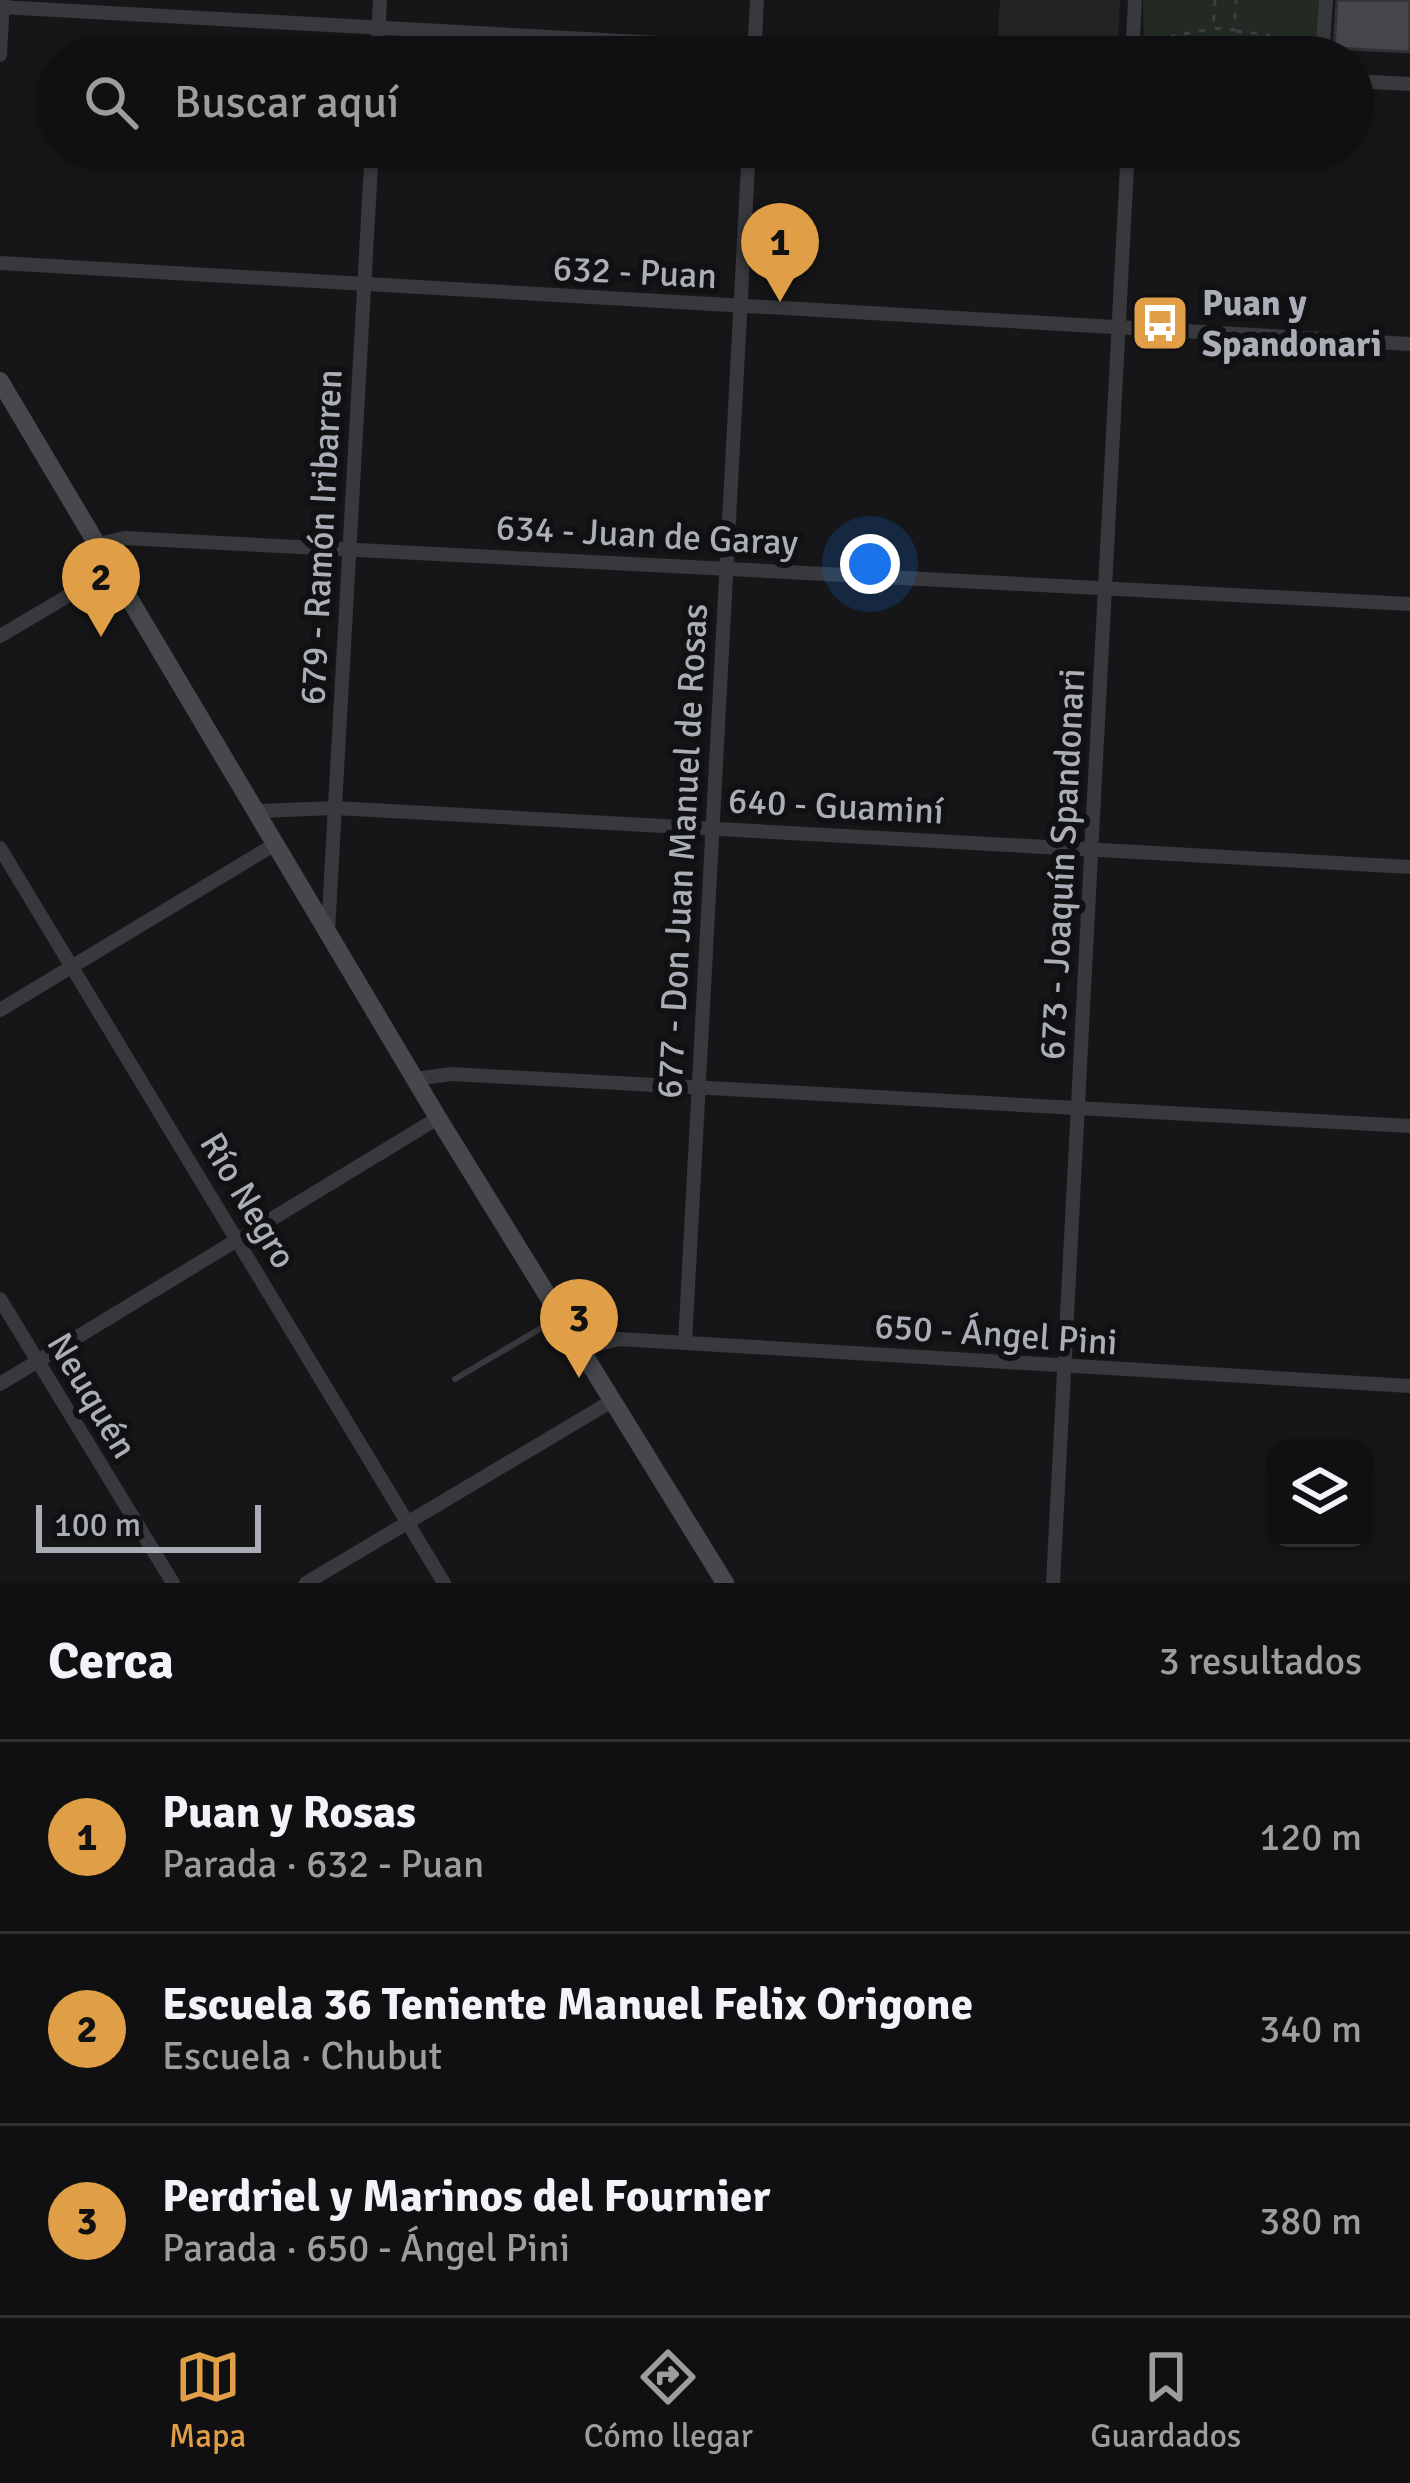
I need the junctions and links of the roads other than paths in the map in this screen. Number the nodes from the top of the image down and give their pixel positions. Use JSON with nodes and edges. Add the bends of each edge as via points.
{"nodes":[{"id":1,"x":380,"y":0,"type":"edge"},
{"id":2,"x":757,"y":0,"type":"edge"},
{"id":3,"x":1135,"y":0,"type":"edge"},
{"id":4,"x":1326,"y":0,"type":"edge"},
{"id":5,"x":2,"y":5,"type":"edge"},
{"id":6,"x":378,"y":25,"type":"junction"},
{"id":7,"x":377,"y":36,"type":"edge"},
{"id":8,"x":531,"y":36,"type":"edge"},
{"id":9,"x":755,"y":36,"type":"edge"},
{"id":10,"x":1133,"y":36,"type":"edge"},
{"id":11,"x":1323,"y":36,"type":"edge"},
{"id":12,"x":0,"y":55,"type":"edge"},
{"id":13,"x":1374,"y":82,"type":"edge"},
{"id":14,"x":1410,"y":84,"type":"edge"},
{"id":15,"x":371,"y":168,"type":"edge"},
{"id":16,"x":748,"y":168,"type":"edge"},
{"id":17,"x":1127,"y":168,"type":"edge"},
{"id":18,"x":0,"y":263,"type":"edge"},
{"id":19,"x":364,"y":286,"type":"junction"},
{"id":20,"x":740,"y":308,"type":"junction"},
{"id":21,"x":1119,"y":328,"type":"junction"},
{"id":22,"x":1410,"y":344,"type":"edge"},
{"id":23,"x":0,"y":381,"type":"edge"},
{"id":24,"x":98,"y":544,"type":"junction"},
{"id":25,"x":350,"y":548,"type":"junction"},
{"id":26,"x":727,"y":568,"type":"junction"},
{"id":27,"x":112,"y":570,"type":"junction"},
{"id":28,"x":1105,"y":589,"type":"junction"},
{"id":29,"x":1410,"y":604,"type":"edge"},
{"id":30,"x":0,"y":636,"type":"edge"},
{"id":31,"x":335,"y":808,"type":"junction"},
{"id":32,"x":259,"y":811,"type":"junction"},
{"id":33,"x":714,"y":829,"type":"junction"},
{"id":34,"x":277,"y":843,"type":"junction"},
{"id":35,"x":0,"y":848,"type":"edge"},
{"id":36,"x":1092,"y":849,"type":"junction"},
{"id":37,"x":1410,"y":868,"type":"edge"},
{"id":38,"x":328,"y":931,"type":"junction"},
{"id":39,"x":72,"y":967,"type":"junction"},
{"id":40,"x":0,"y":1010,"type":"edge"},
{"id":41,"x":415,"y":1079,"type":"junction"},
{"id":42,"x":697,"y":1086,"type":"junction"},
{"id":43,"x":1079,"y":1108,"type":"junction"},
{"id":44,"x":438,"y":1118,"type":"junction"},
{"id":45,"x":1410,"y":1126,"type":"edge"},
{"id":46,"x":238,"y":1239,"type":"junction"},
{"id":47,"x":0,"y":1299,"type":"edge"},
{"id":48,"x":560,"y":1317,"type":"junction"},
{"id":49,"x":685,"y":1343,"type":"junction"},
{"id":50,"x":579,"y":1349,"type":"junction"},
{"id":51,"x":38,"y":1361,"type":"junction"},
{"id":52,"x":1065,"y":1368,"type":"junction"},
{"id":53,"x":454,"y":1379,"type":"dead end"},
{"id":54,"x":0,"y":1384,"type":"edge"},
{"id":55,"x":1410,"y":1386,"type":"edge"},
{"id":56,"x":612,"y":1401,"type":"junction"},
{"id":57,"x":407,"y":1521,"type":"junction"},
{"id":58,"x":173,"y":1583,"type":"edge"},
{"id":59,"x":306,"y":1583,"type":"edge"},
{"id":60,"x":444,"y":1583,"type":"edge"},
{"id":61,"x":725,"y":1583,"type":"edge"},
{"id":62,"x":1053,"y":1583,"type":"edge"}],
"edges":[{"from":1,"to":6,"type":"street"},
{"from":2,"to":9,"type":"street"},
{"from":3,"to":10,"type":"street"},
{"from":4,"to":11,"type":"street"},
{"from":5,"to":6,"type":"street"},
{"from":5,"to":12,"type":"street"},
{"from":6,"to":7,"type":"street"},
{"from":6,"to":8,"type":"street"},
{"from":13,"to":14,"type":"street"},
{"from":15,"to":19,"type":"street","name":"679 - Ramón Iribarren"},
{"from":16,"to":20,"type":"street","name":"677 - Don Juan Manuel de Rosas"},
{"from":17,"to":21,"type":"street","name":"673 - Joaquín Spandonari"},
{"from":18,"to":19,"type":"street","name":"632 - Puan"},
{"from":19,"to":20,"type":"street","name":"632 - Puan"},
{"from":19,"to":25,"type":"street","name":"679 - Ramón Iribarren"},
{"from":20,"to":21,"type":"street","name":"632 - Puan"},
{"from":20,"to":26,"type":"street","name":"677 - Don Juan Manuel de Rosas"},
{"from":21,"to":22,"type":"street","name":"632 - Puan"},
{"from":21,"to":28,"type":"street","name":"673 - Joaquín Spandonari"},
{"from":23,"to":24,"type":"main road"},
{"from":24,"to":25,"type":"street","name":"634 - Juan de Garay","via":[[124,538]]},
{"from":24,"to":27,"type":"main road"},
{"from":25,"to":26,"type":"street","name":"634 - Juan de Garay"},
{"from":25,"to":31,"type":"street","name":"679 - Ramón Iribarren"},
{"from":26,"to":28,"type":"street","name":"634 - Juan de Garay"},
{"from":26,"to":33,"type":"street","name":"677 - Don Juan Manuel de Rosas"},
{"from":27,"to":30,"type":"street"},
{"from":27,"to":32,"type":"main road"},
{"from":28,"to":29,"type":"street","name":"634 - Juan de Garay"},
{"from":28,"to":36,"type":"street","name":"673 - Joaquín Spandonari"},
{"from":31,"to":32,"type":"street","name":"640 - Guaminí"},
{"from":31,"to":33,"type":"street","name":"640 - Guaminí"},
{"from":31,"to":38,"type":"street","name":"679 - Ramón Iribarren"},
{"from":32,"to":34,"type":"main road"},
{"from":33,"to":36,"type":"street","name":"640 - Guaminí"},
{"from":33,"to":42,"type":"street","name":"677 - Don Juan Manuel de Rosas"},
{"from":34,"to":38,"type":"main road"},
{"from":34,"to":39,"type":"street"},
{"from":35,"to":39,"type":"street","name":"Río Negro"},
{"from":36,"to":37,"type":"street","name":"640 - Guaminí"},
{"from":36,"to":43,"type":"street","name":"673 - Joaquín Spandonari"},
{"from":38,"to":41,"type":"main road"},
{"from":39,"to":40,"type":"street"},
{"from":39,"to":46,"type":"street","name":"Río Negro"},
{"from":41,"to":42,"type":"street"},
{"from":41,"to":44,"type":"main road"},
{"from":42,"to":43,"type":"street"},
{"from":42,"to":49,"type":"street","name":"677 - Don Juan Manuel de Rosas"},
{"from":43,"to":45,"type":"street"},
{"from":43,"to":52,"type":"street","name":"673 - Joaquín Spandonari"},
{"from":44,"to":46,"type":"street"},
{"from":44,"to":48,"type":"main road"},
{"from":46,"to":51,"type":"street"},
{"from":46,"to":57,"type":"street","name":"Río Negro"},
{"from":47,"to":51,"type":"street","name":"Neuquén"},
{"from":48,"to":50,"type":"main road"},
{"from":48,"to":53,"type":"lane"},
{"from":49,"to":50,"type":"street","name":"650 - Ángel Pini","via":[[619,1340]]},
{"from":49,"to":52,"type":"street","name":"650 - Ángel Pini"},
{"from":50,"to":56,"type":"main road"},
{"from":51,"to":54,"type":"street"},
{"from":51,"to":58,"type":"street","name":"Neuquén"},
{"from":52,"to":55,"type":"street","name":"650 - Ángel Pini"},
{"from":52,"to":62,"type":"street","name":"673 - Joaquín Spandonari"},
{"from":56,"to":57,"type":"street"},
{"from":56,"to":61,"type":"main road"},
{"from":57,"to":59,"type":"street"},
{"from":57,"to":60,"type":"street","name":"Río Negro"}]}
